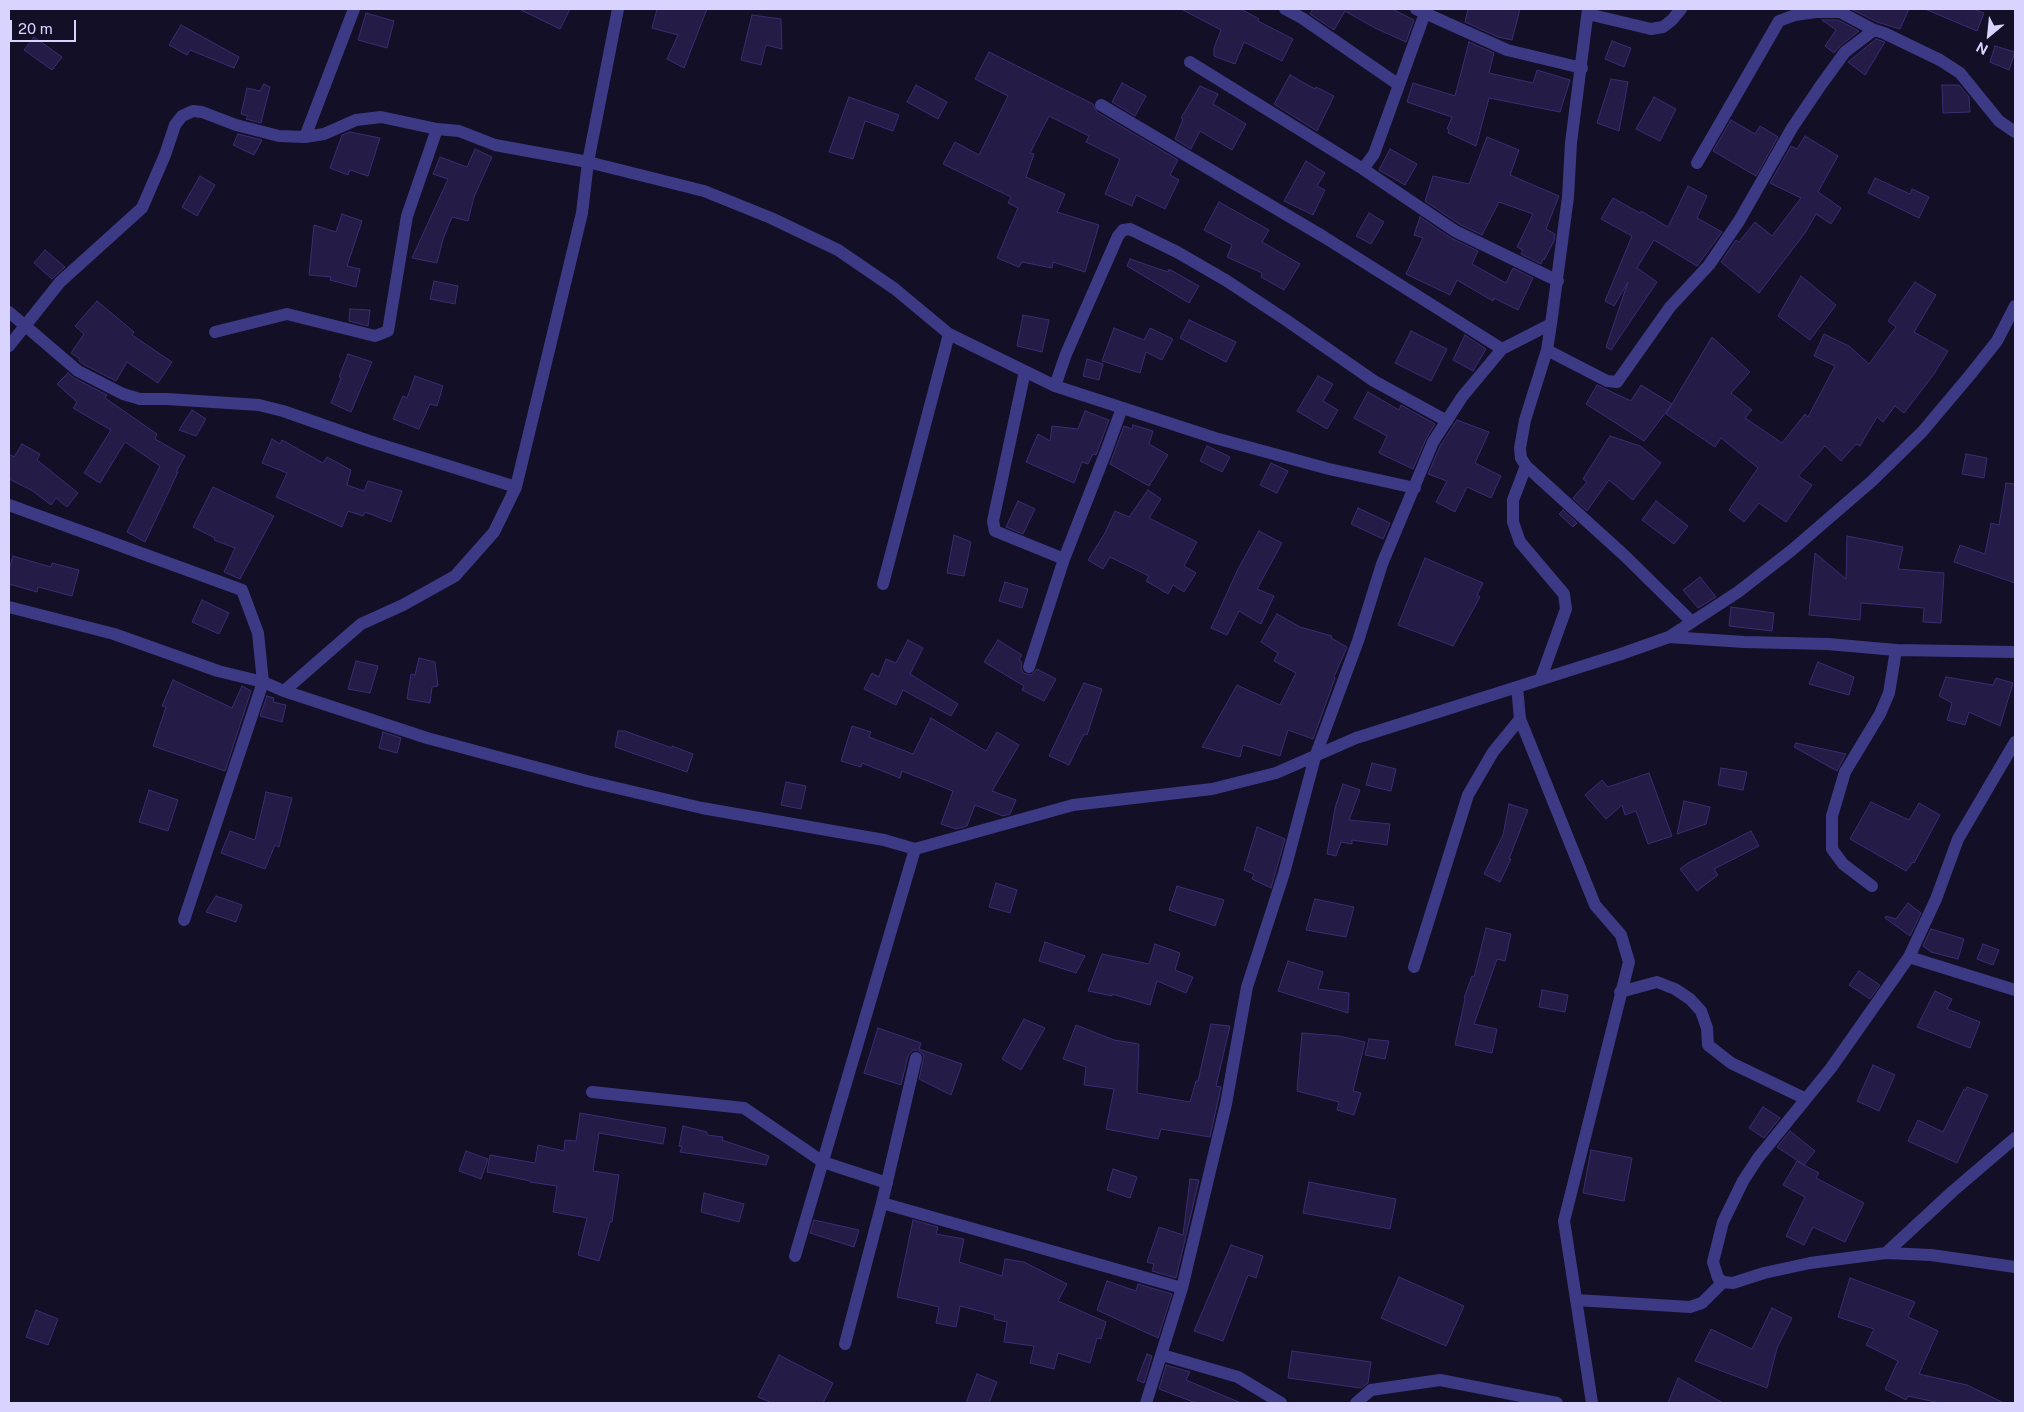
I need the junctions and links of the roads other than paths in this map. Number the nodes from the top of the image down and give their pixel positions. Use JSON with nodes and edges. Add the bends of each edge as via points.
{"nodes":[{"id":1,"x":354,"y":9,"type":"edge"},
{"id":2,"x":618,"y":9,"type":"edge"},
{"id":3,"x":1285,"y":9,"type":"edge"},
{"id":4,"x":1681,"y":9,"type":"edge"},
{"id":5,"x":1420,"y":11,"type":"edge"},
{"id":6,"x":1588,"y":11,"type":"edge"},
{"id":7,"x":1874,"y":30,"type":"junction"},
{"id":8,"x":1190,"y":62,"type":"dead end"},
{"id":9,"x":1582,"y":68,"type":"junction"},
{"id":10,"x":1399,"y":85,"type":"junction"},
{"id":11,"x":1101,"y":105,"type":"dead end"},
{"id":12,"x":437,"y":129,"type":"junction"},
{"id":13,"x":2015,"y":132,"type":"edge"},
{"id":14,"x":305,"y":137,"type":"junction"},
{"id":15,"x":588,"y":162,"type":"junction"},
{"id":16,"x":1697,"y":163,"type":"dead end"},
{"id":17,"x":1363,"y":169,"type":"junction"},
{"id":18,"x":1558,"y":281,"type":"junction"},
{"id":19,"x":2015,"y":306,"type":"edge"},
{"id":20,"x":9,"y":312,"type":"edge"},
{"id":21,"x":1551,"y":324,"type":"junction"},
{"id":22,"x":25,"y":326,"type":"junction"},
{"id":23,"x":215,"y":332,"type":"dead end"},
{"id":24,"x":948,"y":334,"type":"junction"},
{"id":25,"x":9,"y":346,"type":"edge"},
{"id":26,"x":1502,"y":349,"type":"junction"},
{"id":27,"x":1548,"y":350,"type":"junction"},
{"id":28,"x":1025,"y":371,"type":"junction"},
{"id":29,"x":1055,"y":386,"type":"junction"},
{"id":30,"x":1122,"y":408,"type":"junction"},
{"id":31,"x":1447,"y":421,"type":"junction"},
{"id":32,"x":1526,"y":466,"type":"junction"},
{"id":33,"x":516,"y":487,"type":"junction"},
{"id":34,"x":1415,"y":488,"type":"junction"},
{"id":35,"x":9,"y":505,"type":"edge"},
{"id":36,"x":1064,"y":559,"type":"junction"},
{"id":37,"x":883,"y":584,"type":"dead end"},
{"id":38,"x":9,"y":606,"type":"edge"},
{"id":39,"x":1692,"y":622,"type":"junction"},
{"id":40,"x":1669,"y":636,"type":"junction"},
{"id":41,"x":1896,"y":650,"type":"junction"},
{"id":42,"x":2015,"y":652,"type":"edge"},
{"id":43,"x":1029,"y":667,"type":"dead end"},
{"id":44,"x":1541,"y":678,"type":"junction"},
{"id":45,"x":263,"y":682,"type":"junction"},
{"id":46,"x":1517,"y":687,"type":"junction"},
{"id":47,"x":284,"y":691,"type":"junction"},
{"id":48,"x":1520,"y":718,"type":"junction"},
{"id":49,"x":2015,"y":742,"type":"edge"},
{"id":50,"x":1315,"y":757,"type":"junction"},
{"id":51,"x":915,"y":849,"type":"junction"},
{"id":52,"x":1872,"y":886,"type":"dead end"},
{"id":53,"x":184,"y":920,"type":"dead end"},
{"id":54,"x":1909,"y":957,"type":"junction"},
{"id":55,"x":1414,"y":967,"type":"dead end"},
{"id":56,"x":2015,"y":990,"type":"edge"},
{"id":57,"x":1620,"y":992,"type":"junction"},
{"id":58,"x":916,"y":1058,"type":"dead end"},
{"id":59,"x":592,"y":1092,"type":"dead end"},
{"id":60,"x":1806,"y":1099,"type":"junction"},
{"id":61,"x":2015,"y":1138,"type":"edge"},
{"id":62,"x":823,"y":1162,"type":"junction"},
{"id":63,"x":887,"y":1183,"type":"junction"},
{"id":64,"x":882,"y":1203,"type":"junction"},
{"id":65,"x":1886,"y":1253,"type":"junction"},
{"id":66,"x":795,"y":1256,"type":"dead end"},
{"id":67,"x":2015,"y":1267,"type":"edge"},
{"id":68,"x":1723,"y":1282,"type":"junction"},
{"id":69,"x":1182,"y":1288,"type":"junction"},
{"id":70,"x":1576,"y":1300,"type":"junction"},
{"id":71,"x":845,"y":1344,"type":"dead end"},
{"id":72,"x":1162,"y":1355,"type":"junction"},
{"id":73,"x":1146,"y":1403,"type":"edge"},
{"id":74,"x":1281,"y":1403,"type":"edge"},
{"id":75,"x":1356,"y":1403,"type":"edge"},
{"id":76,"x":1557,"y":1403,"type":"edge"},
{"id":77,"x":1592,"y":1403,"type":"edge"}],
"edges":[{"from":1,"to":14,"type":"street"},
{"from":2,"to":15,"type":"street"},
{"from":3,"to":10,"type":"street"},
{"from":4,"to":6,"type":"street","via":[[1663,27],[1651,29]]},
{"from":5,"to":9,"type":"street","via":[[1507,50]]},
{"from":5,"to":10,"type":"street"},
{"from":6,"to":9,"type":"street"},
{"from":7,"to":13,"type":"street","via":[[1940,60],[1960,73],[1999,121]]},
{"from":7,"to":16,"type":"street","via":[[1840,12],[1795,15],[1779,21]]},
{"from":7,"to":27,"type":"street","via":[[1845,52],[1792,128],[1709,265],[1670,307],[1617,382],[1607,381]]},
{"from":8,"to":17,"type":"street"},
{"from":9,"to":18,"type":"street","via":[[1571,143]]},
{"from":10,"to":17,"type":"street","via":[[1374,154]]},
{"from":11,"to":26,"type":"street","via":[[1324,237]]},
{"from":12,"to":14,"type":"street","via":[[381,117],[356,120],[324,134]]},
{"from":12,"to":15,"type":"street","via":[[459,132],[495,145]]},
{"from":12,"to":23,"type":"street","via":[[407,216],[388,331],[376,336],[287,314]]},
{"from":14,"to":22,"type":"street","via":[[279,136],[202,112],[192,111],[182,116],[175,125],[142,208],[60,282]]},
{"from":15,"to":24,"type":"street","via":[[704,191],[838,250],[895,289]]},
{"from":15,"to":33,"type":"street","via":[[582,213]]},
{"from":17,"to":18,"type":"street","via":[[1455,231]]},
{"from":18,"to":21,"type":"street"},
{"from":19,"to":39,"type":"street","via":[[1997,341],[1922,432],[1872,481],[1792,550],[1738,592]]},
{"from":20,"to":22,"type":"street"},
{"from":21,"to":26,"type":"street"},
{"from":21,"to":27,"type":"street"},
{"from":22,"to":25,"type":"street"},
{"from":22,"to":33,"type":"street","via":[[78,371],[123,394],[140,398],[259,405]]},
{"from":24,"to":28,"type":"street"},
{"from":24,"to":37,"type":"street"},
{"from":26,"to":31,"type":"street","via":[[1462,397]]},
{"from":27,"to":32,"type":"street","via":[[1520,448]]},
{"from":28,"to":29,"type":"street"},
{"from":28,"to":36,"type":"street","via":[[993,521],[995,531]]},
{"from":29,"to":30,"type":"street"},
{"from":29,"to":31,"type":"street","via":[[1118,236],[1123,230],[1130,229],[1227,281],[1374,381]]},
{"from":30,"to":34,"type":"street","via":[[1243,446]]},
{"from":30,"to":36,"type":"street"},
{"from":31,"to":34,"type":"street","via":[[1434,442]]},
{"from":32,"to":39,"type":"street"},
{"from":32,"to":44,"type":"street","via":[[1513,500],[1513,522],[1520,542],[1564,594],[1566,609]]},
{"from":33,"to":47,"type":"street","via":[[494,532],[455,576],[361,624]]},
{"from":34,"to":50,"type":"street","via":[[1382,564],[1358,641]]},
{"from":35,"to":45,"type":"street","via":[[242,590],[258,633]]},
{"from":36,"to":43,"type":"street"},
{"from":38,"to":45,"type":"street","via":[[114,634],[218,671]]},
{"from":39,"to":40,"type":"street"},
{"from":40,"to":41,"type":"street"},
{"from":40,"to":44,"type":"street"},
{"from":41,"to":42,"type":"street"},
{"from":41,"to":52,"type":"street","via":[[1889,693],[1845,772],[1832,816],[1832,849],[1843,864]]},
{"from":44,"to":46,"type":"street"},
{"from":45,"to":47,"type":"street"},
{"from":45,"to":53,"type":"street"},
{"from":46,"to":48,"type":"street"},
{"from":46,"to":50,"type":"street","via":[[1356,738]]},
{"from":47,"to":51,"type":"street","via":[[427,738],[587,781],[702,808],[884,840]]},
{"from":48,"to":55,"type":"street","via":[[1494,752],[1468,795]]},
{"from":48,"to":57,"type":"street","via":[[1595,905],[1621,935],[1629,962]]},
{"from":49,"to":54,"type":"street","via":[[1958,839],[1936,899]]},
{"from":50,"to":51,"type":"street","via":[[1276,773],[1212,789],[1073,805]]},
{"from":50,"to":69,"type":"street","via":[[1284,873],[1246,987],[1226,1104]]},
{"from":51,"to":62,"type":"street"},
{"from":54,"to":56,"type":"street"},
{"from":54,"to":60,"type":"street"},
{"from":57,"to":60,"type":"street","via":[[1657,982],[1675,989],[1701,1011],[1708,1045],[1731,1063]]},
{"from":57,"to":70,"type":"street","via":[[1564,1221]]},
{"from":58,"to":63,"type":"street"},
{"from":59,"to":62,"type":"street","via":[[744,1108]]},
{"from":60,"to":68,"type":"street","via":[[1758,1158],[1723,1222],[1713,1262],[1718,1278]]},
{"from":61,"to":65,"type":"street"},
{"from":62,"to":63,"type":"street"},
{"from":62,"to":66,"type":"street"},
{"from":63,"to":64,"type":"street"},
{"from":64,"to":69,"type":"street"},
{"from":64,"to":71,"type":"street"},
{"from":65,"to":67,"type":"street","via":[[1931,1255]]},
{"from":65,"to":68,"type":"street","via":[[1810,1263],[1733,1283]]},
{"from":68,"to":70,"type":"street","via":[[1702,1303],[1690,1307]]},
{"from":69,"to":72,"type":"street"},
{"from":70,"to":77,"type":"street"},
{"from":72,"to":73,"type":"street"},
{"from":72,"to":74,"type":"street","via":[[1238,1377]]},
{"from":75,"to":76,"type":"street","via":[[1371,1390],[1440,1380]]}]}
